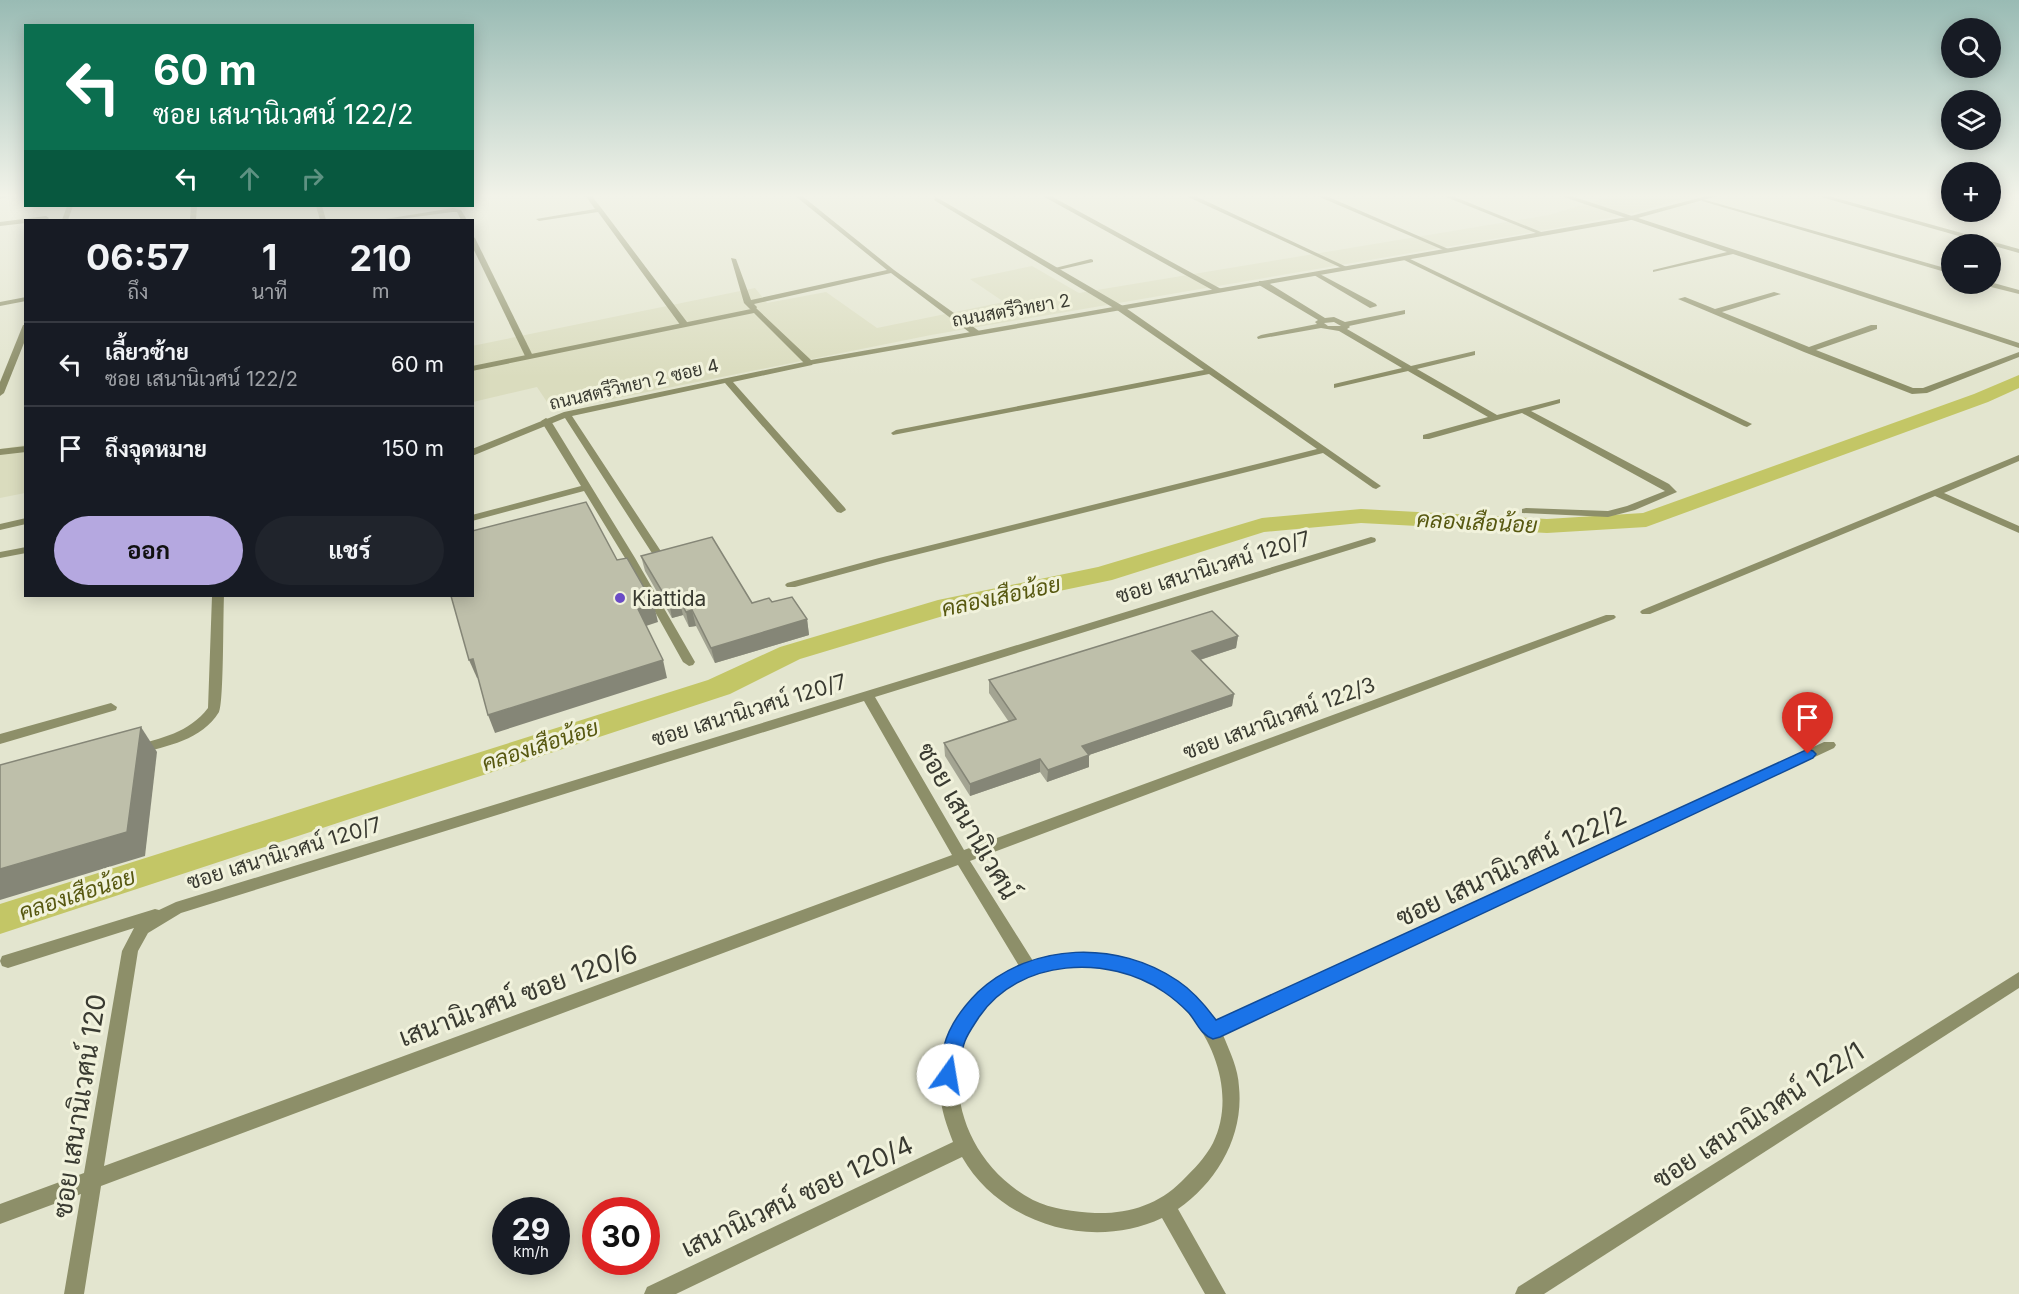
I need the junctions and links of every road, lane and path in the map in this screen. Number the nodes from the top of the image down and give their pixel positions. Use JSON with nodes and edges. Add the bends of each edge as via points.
{"nodes":[{"id":1,"x":480,"y":255,"type":"edge"},
{"id":2,"x":633,"y":255,"type":"edge"},
{"id":3,"x":872,"y":255,"type":"edge"},
{"id":4,"x":1031,"y":255,"type":"edge"},
{"id":5,"x":1156,"y":255,"type":"edge"},
{"id":6,"x":1318,"y":255,"type":"edge"},
{"id":7,"x":1421,"y":255,"type":"edge"},
{"id":8,"x":1717,"y":255,"type":"edge"},
{"id":9,"x":1741,"y":255,"type":"edge"},
{"id":10,"x":1895,"y":255,"type":"edge"},
{"id":11,"x":1404,"y":258,"type":"junction"},
{"id":12,"x":733,"y":259,"type":"dead end"},
{"id":13,"x":1091,"y":261,"type":"dead end"},
{"id":14,"x":1054,"y":269,"type":"junction"},
{"id":15,"x":1348,"y":269,"type":"junction"},
{"id":16,"x":1941,"y":269,"type":"edge"},
{"id":17,"x":892,"y":271,"type":"junction"},
{"id":18,"x":1655,"y":271,"type":"dead end"},
{"id":19,"x":1316,"y":274,"type":"junction"},
{"id":20,"x":1262,"y":283,"type":"junction"},
{"id":21,"x":2001,"y":287,"type":"edge"},
{"id":22,"x":1220,"y":290,"type":"junction"},
{"id":23,"x":2019,"y":292,"type":"edge"},
{"id":24,"x":1777,"y":294,"type":"dead end"},
{"id":25,"x":24,"y":299,"type":"edge"},
{"id":26,"x":1682,"y":299,"type":"dead end"},
{"id":27,"x":748,"y":303,"type":"junction"},
{"id":28,"x":0,"y":304,"type":"edge"},
{"id":29,"x":1373,"y":306,"type":"dead end"},
{"id":30,"x":1120,"y":308,"type":"junction"},
{"id":31,"x":756,"y":310,"type":"junction"},
{"id":32,"x":1402,"y":312,"type":"dead end"},
{"id":33,"x":1714,"y":312,"type":"junction"},
{"id":34,"x":1322,"y":323,"type":"junction"},
{"id":35,"x":684,"y":324,"type":"junction"},
{"id":36,"x":1343,"y":326,"type":"junction"},
{"id":37,"x":1874,"y":327,"type":"dead end"},
{"id":38,"x":24,"y":332,"type":"edge"},
{"id":39,"x":976,"y":333,"type":"junction"},
{"id":40,"x":1262,"y":337,"type":"dead end"},
{"id":41,"x":2019,"y":346,"type":"edge"},
{"id":42,"x":1807,"y":350,"type":"junction"},
{"id":43,"x":1472,"y":353,"type":"dead end"},
{"id":44,"x":2019,"y":354,"type":"edge"},
{"id":45,"x":529,"y":356,"type":"junction"},
{"id":46,"x":809,"y":363,"type":"junction"},
{"id":47,"x":474,"y":369,"type":"edge"},
{"id":48,"x":1407,"y":369,"type":"junction"},
{"id":49,"x":1212,"y":371,"type":"junction"},
{"id":50,"x":726,"y":379,"type":"junction"},
{"id":51,"x":1336,"y":386,"type":"dead end"},
{"id":52,"x":0,"y":393,"type":"edge"},
{"id":53,"x":1557,"y":401,"type":"dead end"},
{"id":54,"x":1522,"y":410,"type":"junction"},
{"id":55,"x":567,"y":414,"type":"junction"},
{"id":56,"x":1494,"y":417,"type":"junction"},
{"id":57,"x":546,"y":421,"type":"junction"},
{"id":58,"x":1747,"y":424,"type":"dead end"},
{"id":59,"x":896,"y":433,"type":"dead end"},
{"id":60,"x":1426,"y":437,"type":"dead end"},
{"id":61,"x":24,"y":449,"type":"edge"},
{"id":62,"x":1324,"y":450,"type":"junction"},
{"id":63,"x":0,"y":452,"type":"edge"},
{"id":64,"x":474,"y":452,"type":"edge"},
{"id":65,"x":2019,"y":458,"type":"edge"},
{"id":66,"x":1376,"y":486,"type":"dead end"},
{"id":67,"x":586,"y":488,"type":"junction"},
{"id":68,"x":1936,"y":493,"type":"junction"},
{"id":69,"x":841,"y":510,"type":"dead end"},
{"id":70,"x":1526,"y":511,"type":"dead end"},
{"id":71,"x":474,"y":517,"type":"edge"},
{"id":72,"x":24,"y":521,"type":"edge"},
{"id":73,"x":0,"y":527,"type":"edge"},
{"id":74,"x":2019,"y":530,"type":"edge"},
{"id":75,"x":1371,"y":540,"type":"dead end"},
{"id":76,"x":24,"y":550,"type":"edge"},
{"id":77,"x":0,"y":555,"type":"edge"},
{"id":78,"x":663,"y":562,"type":"edge"},
{"id":79,"x":791,"y":585,"type":"dead end"},
{"id":80,"x":218,"y":597,"type":"edge"},
{"id":81,"x":1646,"y":612,"type":"dead end"},
{"id":82,"x":1610,"y":617,"type":"dead end"},
{"id":83,"x":689,"y":662,"type":"dead end"},
{"id":84,"x":868,"y":696,"type":"junction"},
{"id":85,"x":111,"y":708,"type":"dead end"},
{"id":86,"x":0,"y":738,"type":"edge"},
{"id":87,"x":1829,"y":744,"type":"dead end"},
{"id":88,"x":123,"y":754,"type":"edge"},
{"id":89,"x":961,"y":858,"type":"junction"},
{"id":90,"x":176,"y":908,"type":"junction"},
{"id":91,"x":142,"y":928,"type":"joint"},
{"id":92,"x":8,"y":961,"type":"dead end"},
{"id":93,"x":1029,"y":969,"type":"junction"},
{"id":94,"x":2019,"y":979,"type":"edge"},
{"id":95,"x":1213,"y":1031,"type":"junction"},
{"id":96,"x":963,"y":1147,"type":"junction"},
{"id":97,"x":93,"y":1180,"type":"junction"},
{"id":98,"x":1166,"y":1207,"type":"junction"},
{"id":99,"x":0,"y":1215,"type":"edge"},
{"id":100,"x":74,"y":1294,"type":"edge"},
{"id":101,"x":654,"y":1294,"type":"edge"},
{"id":102,"x":1216,"y":1294,"type":"edge"},
{"id":103,"x":1525,"y":1294,"type":"edge"}],
"edges":[{"from":1,"to":45,"type":"street"},
{"from":2,"to":35,"type":"street"},
{"from":3,"to":17,"type":"street"},
{"from":4,"to":14,"type":"street"},
{"from":5,"to":22,"type":"street"},
{"from":6,"to":15,"type":"street"},
{"from":7,"to":11,"type":"street","name":"ถนนสตรีวิทยา 2"},
{"from":8,"to":18,"type":"street"},
{"from":9,"to":41,"type":"street"},
{"from":10,"to":16,"type":"street"},
{"from":11,"to":15,"type":"street","name":"ถนนสตรีวิทยา 2"},
{"from":11,"to":58,"type":"street"},
{"from":12,"to":27,"type":"street"},
{"from":13,"to":14,"type":"street"},
{"from":14,"to":30,"type":"street"},
{"from":15,"to":19,"type":"street","name":"ถนนสตรีวิทยา 2"},
{"from":17,"to":27,"type":"street"},
{"from":17,"to":39,"type":"street"},
{"from":19,"to":20,"type":"street","name":"ถนนสตรีวิทยา 2"},
{"from":19,"to":29,"type":"street"},
{"from":20,"to":22,"type":"street","name":"ถนนสตรีวิทยา 2"},
{"from":20,"to":34,"type":"street"},
{"from":21,"to":23,"type":"street"},
{"from":22,"to":30,"type":"street","name":"ถนนสตรีวิทยา 2"},
{"from":24,"to":33,"type":"street"},
{"from":25,"to":28,"type":"street"},
{"from":26,"to":33,"type":"street"},
{"from":27,"to":31,"type":"street"},
{"from":30,"to":39,"type":"street","name":"ถนนสตรีวิทยา 2"},
{"from":30,"to":49,"type":"street"},
{"from":31,"to":35,"type":"street"},
{"from":31,"to":46,"type":"street"},
{"from":32,"to":36,"type":"street"},
{"from":33,"to":42,"type":"street"},
{"from":34,"to":36,"type":"street","via":[[1339,321]]},
{"from":34,"to":40,"type":"street"},
{"from":35,"to":45,"type":"street"},
{"from":36,"to":48,"type":"street"},
{"from":37,"to":42,"type":"street"},
{"from":38,"to":52,"type":"street"},
{"from":39,"to":46,"type":"street","name":"ถนนสตรีวิทยา 2"},
{"from":42,"to":44,"type":"street","via":[[1912,391],[1924,391]]},
{"from":43,"to":48,"type":"street"},
{"from":45,"to":47,"type":"street"},
{"from":46,"to":50,"type":"street","name":"ถนนสตรีวิทยา 2 ซอย 4"},
{"from":48,"to":51,"type":"street"},
{"from":48,"to":56,"type":"street"},
{"from":49,"to":59,"type":"street"},
{"from":49,"to":62,"type":"street"},
{"from":50,"to":55,"type":"street","name":"ถนนสตรีวิทยา 2 ซอย 4"},
{"from":50,"to":69,"type":"street"},
{"from":53,"to":54,"type":"street"},
{"from":54,"to":56,"type":"street"},
{"from":54,"to":70,"type":"street","via":[[1672,492],[1608,514]]},
{"from":55,"to":57,"type":"street","name":"ถนนสตรีวิทยา 2 ซอย 4"},
{"from":55,"to":78,"type":"street"},
{"from":56,"to":60,"type":"street"},
{"from":57,"to":64,"type":"street","name":"ถนนสตรีวิทยา 2 ซอย 4"},
{"from":57,"to":67,"type":"street"},
{"from":61,"to":63,"type":"street"},
{"from":62,"to":66,"type":"street"},
{"from":62,"to":79,"type":"street"},
{"from":65,"to":68,"type":"street"},
{"from":67,"to":71,"type":"street"},
{"from":67,"to":83,"type":"street"},
{"from":68,"to":74,"type":"street"},
{"from":68,"to":81,"type":"street"},
{"from":72,"to":73,"type":"street"},
{"from":75,"to":84,"type":"street","name":"ซอย เสนานิเวศน์ 120/7"},
{"from":76,"to":77,"type":"street"},
{"from":80,"to":88,"type":"street","via":[[214,709],[205,723],[184,735]]},
{"from":82,"to":89,"type":"street","name":"ซอย เสนานิเวศน์ 122/3"},
{"from":84,"to":89,"type":"street","name":"ซอย เสนานิเวศน์"},
{"from":84,"to":90,"type":"street","name":"ซอย เสนานิเวศน์ 120/7"},
{"from":85,"to":86,"type":"street"},
{"from":87,"to":95,"type":"street","name":"ซอย เสนานิเวศน์ 122/2"},
{"from":89,"to":93,"type":"street","name":"ซอย เสนานิเวศน์"},
{"from":89,"to":97,"type":"street","name":"เสนานิเวศน์ ซอย 120/6"},
{"from":90,"to":91,"type":"street","name":"ซอย เสนานิเวศน์ 120/7"},
{"from":90,"to":92,"type":"street"},
{"from":91,"to":97,"type":"street","name":"ซอย เสนานิเวศน์ 120","via":[[130,951]]},
{"from":93,"to":95,"type":"street","via":[[1087,959],[1145,972],[1195,1006]]},
{"from":93,"to":96,"type":"street","via":[[998,986],[973,1010],[956,1040],[948,1075],[950,1111]]},
{"from":94,"to":103,"type":"street","name":"ซอย เสนานิเวศน์ 122/1"},
{"from":95,"to":98,"type":"street","via":[[1228,1067],[1232,1106],[1222,1145],[1201,1180]]},
{"from":96,"to":98,"type":"street","via":[[991,1182],[1030,1209],[1075,1222],[1122,1222]]},
{"from":96,"to":101,"type":"street","name":"เสนานิเวศน์ ซอย 120/4"},
{"from":97,"to":99,"type":"street","name":"เสนานิเวศน์ ซอย 120/6"},
{"from":97,"to":100,"type":"street","name":"ซอย เสนานิเวศน์ 120"},
{"from":98,"to":102,"type":"street"}]}
